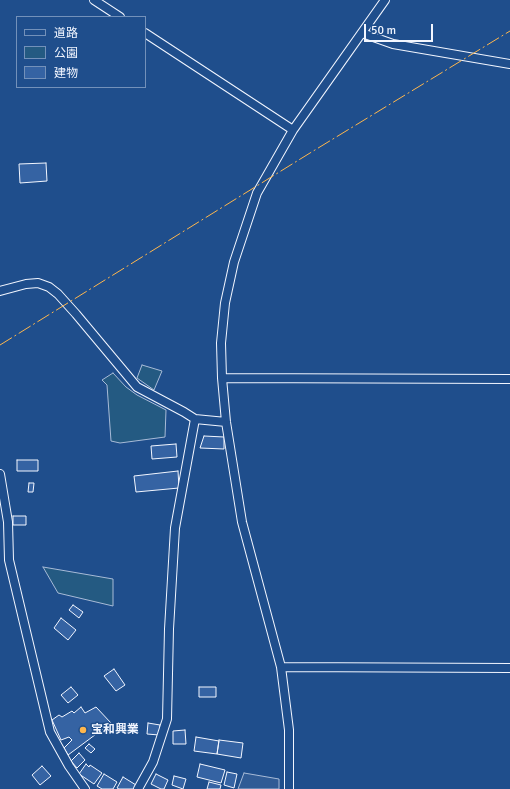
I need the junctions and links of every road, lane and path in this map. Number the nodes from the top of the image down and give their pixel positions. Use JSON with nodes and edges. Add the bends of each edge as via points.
{"nodes":[{"id":1,"x":94,"y":0,"type":"edge"},
{"id":2,"x":385,"y":0,"type":"edge"},
{"id":3,"x":118,"y":16,"type":"edge"},
{"id":4,"x":362,"y":33,"type":"junction"},
{"id":5,"x":146,"y":34,"type":"edge"},
{"id":6,"x":510,"y":64,"type":"edge"},
{"id":7,"x":293,"y":130,"type":"junction"},
{"id":8,"x":0,"y":291,"type":"edge"},
{"id":9,"x":222,"y":378,"type":"junction"},
{"id":10,"x":510,"y":379,"type":"edge"},
{"id":11,"x":195,"y":419,"type":"junction"},
{"id":12,"x":226,"y":422,"type":"junction"},
{"id":13,"x":0,"y":474,"type":"edge"},
{"id":14,"x":4,"y":522,"type":"edge"},
{"id":15,"x":281,"y":667,"type":"junction"},
{"id":16,"x":510,"y":668,"type":"edge"},
{"id":17,"x":85,"y":789,"type":"edge"},
{"id":18,"x":138,"y":789,"type":"edge"},
{"id":19,"x":289,"y":789,"type":"edge"}],
"edges":[{"from":1,"to":3,"type":"street"},
{"from":2,"to":4,"type":"street"},
{"from":4,"to":6,"type":"street","via":[[393,44]]},
{"from":4,"to":7,"type":"street"},
{"from":5,"to":7,"type":"street"},
{"from":7,"to":9,"type":"street","via":[[257,193],[234,262],[225,310]]},
{"from":8,"to":11,"type":"street","via":[[38,283],[49,287],[76,314],[137,387]]},
{"from":9,"to":10,"type":"street"},
{"from":9,"to":12,"type":"street"},
{"from":11,"to":12,"type":"street"},
{"from":11,"to":18,"type":"street","via":[[175,528],[167,719],[153,762]]},
{"from":12,"to":15,"type":"street","via":[[242,522]]},
{"from":13,"to":14,"type":"street"},
{"from":14,"to":17,"type":"street","via":[[9,560],[50,732]]},
{"from":15,"to":16,"type":"street"},
{"from":15,"to":19,"type":"street","via":[[289,730]]}]}
